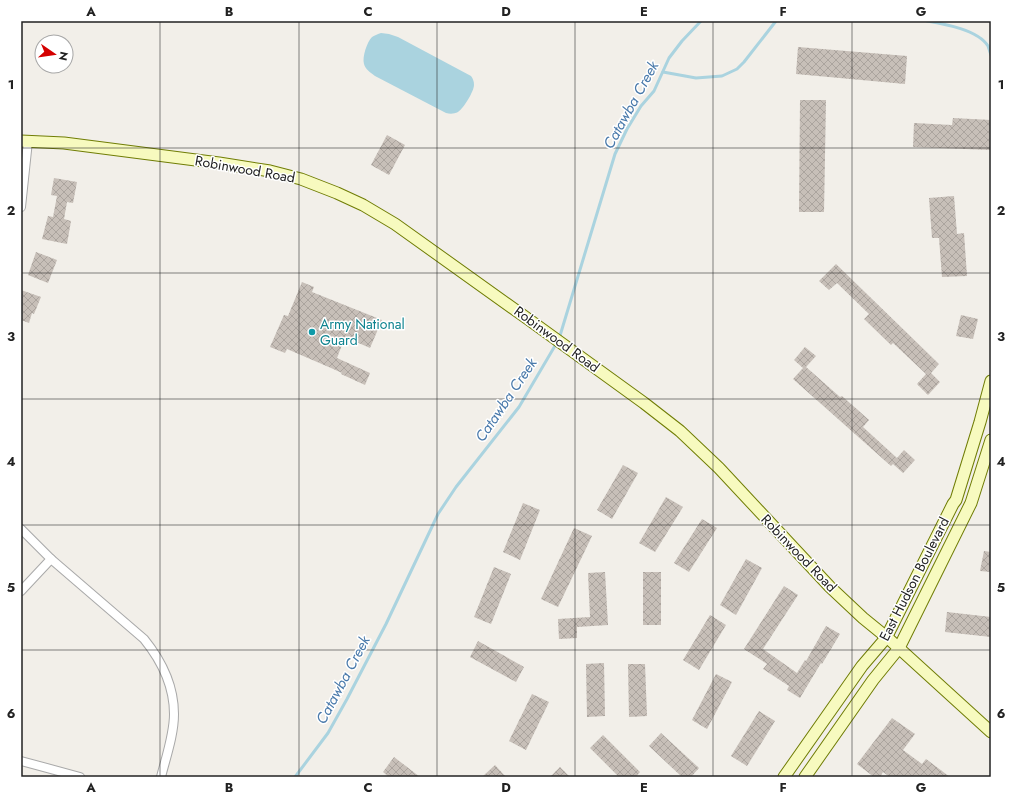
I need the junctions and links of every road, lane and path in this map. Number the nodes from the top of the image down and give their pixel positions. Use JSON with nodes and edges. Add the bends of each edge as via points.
{"nodes":[{"id":1,"x":25,"y":141,"type":"edge"},
{"id":2,"x":21,"y":207,"type":"edge"},
{"id":3,"x":991,"y":381,"type":"edge"},
{"id":4,"x":991,"y":440,"type":"edge"},
{"id":5,"x":21,"y":529,"type":"edge"},
{"id":6,"x":51,"y":559,"type":"junction"},
{"id":7,"x":21,"y":591,"type":"edge"},
{"id":8,"x":886,"y":638,"type":"junction"},
{"id":9,"x":899,"y":648,"type":"junction"},
{"id":10,"x":991,"y":732,"type":"edge"},
{"id":11,"x":21,"y":761,"type":"edge"},
{"id":12,"x":80,"y":777,"type":"edge"},
{"id":13,"x":161,"y":777,"type":"edge"},
{"id":14,"x":784,"y":777,"type":"edge"},
{"id":15,"x":805,"y":777,"type":"edge"}],
"edges":[{"from":1,"to":2,"type":"street"},
{"from":1,"to":8,"type":"main road","name":"Robinwood Road","via":[[64,143],[260,169],[307,181],[363,205],[395,224],[588,362],[697,445],[830,587]]},
{"from":3,"to":8,"type":"main road","name":"East Hudson Boulevard","via":[[956,500]]},
{"from":4,"to":9,"type":"main road","name":"East Hudson Boulevard","via":[[971,503]]},
{"from":5,"to":6,"type":"street"},
{"from":6,"to":7,"type":"street"},
{"from":6,"to":13,"type":"street","via":[[144,639],[156,654],[173,697],[174,715]]},
{"from":8,"to":9,"type":"main road","name":"Robinwood Road"},
{"from":8,"to":14,"type":"main road","name":"East Hudson Boulevard","via":[[862,666]]},
{"from":9,"to":10,"type":"main road","name":"Robinwood Road"},
{"from":9,"to":15,"type":"main road","name":"East Hudson Boulevard","via":[[873,680]]},
{"from":11,"to":12,"type":"street"}]}
